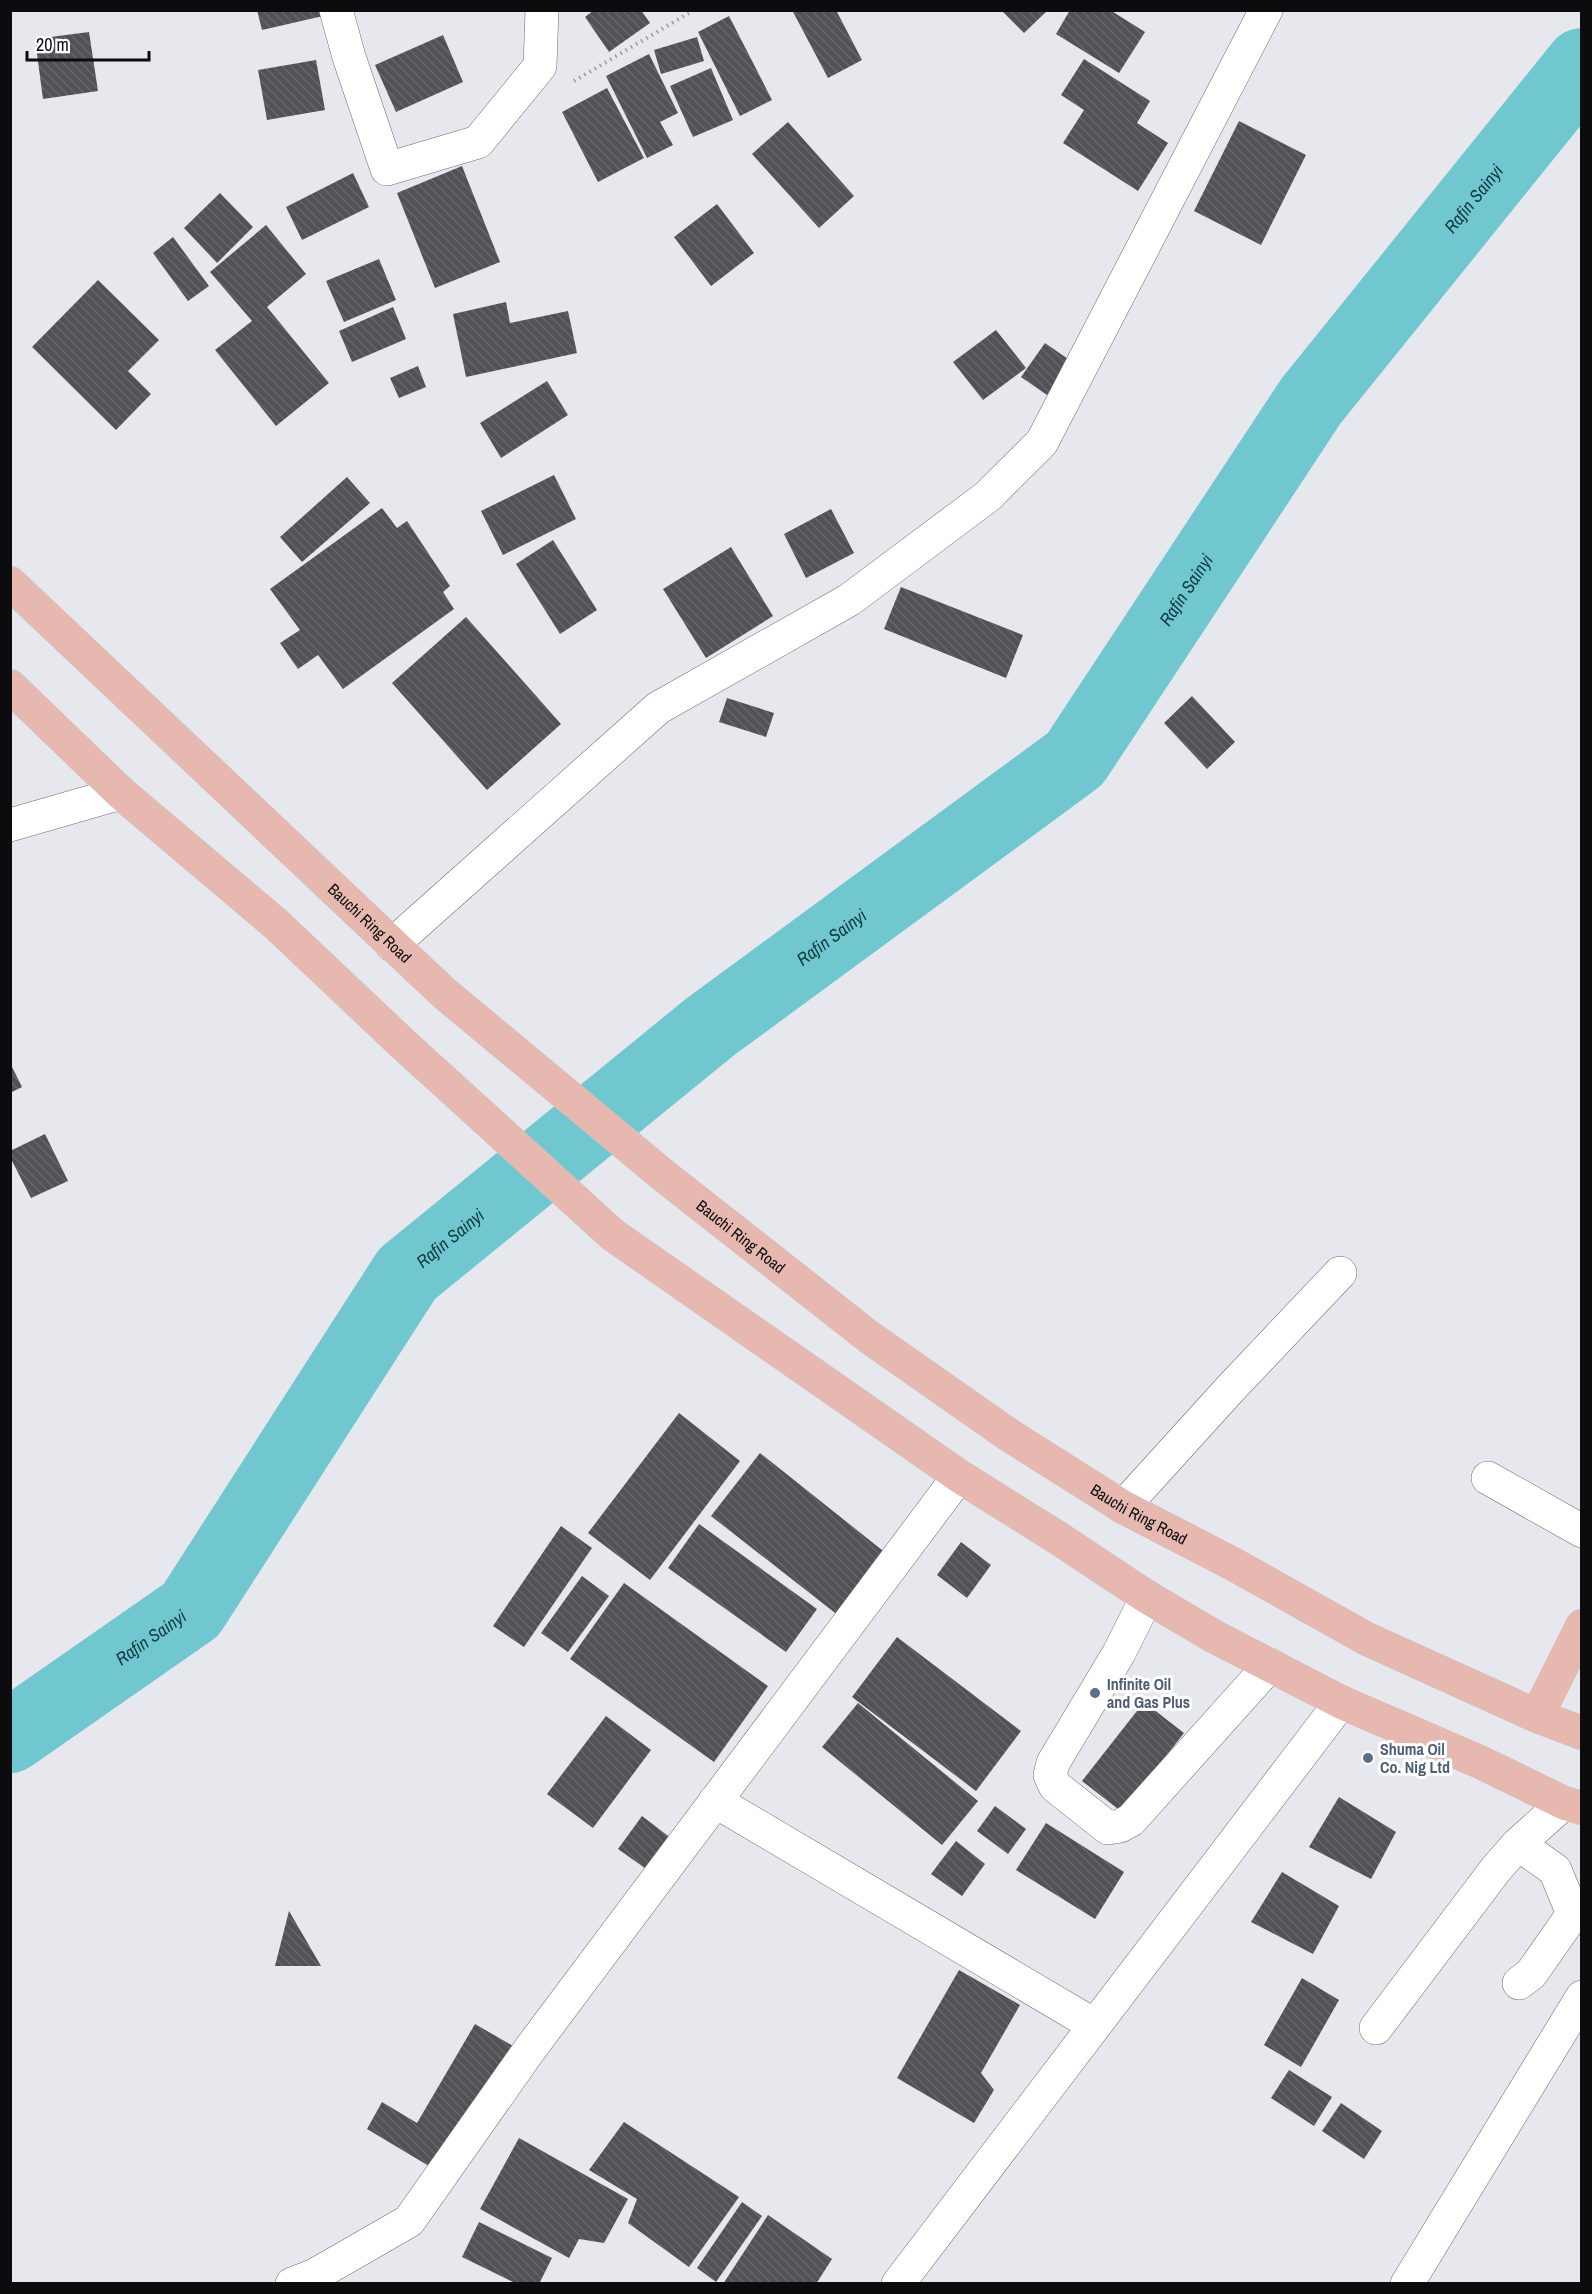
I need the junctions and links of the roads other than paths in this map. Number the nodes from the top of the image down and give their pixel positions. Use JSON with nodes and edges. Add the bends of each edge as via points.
{"nodes":[{"id":1,"x":336,"y":10,"type":"edge"},
{"id":2,"x":542,"y":10,"type":"edge"},
{"id":3,"x":1266,"y":10,"type":"edge"},
{"id":4,"x":10,"y":582,"type":"edge"},
{"id":5,"x":10,"y":686,"type":"edge"},
{"id":6,"x":121,"y":793,"type":"junction"},
{"id":7,"x":10,"y":825,"type":"edge"},
{"id":8,"x":392,"y":945,"type":"junction"},
{"id":9,"x":1340,"y":1274,"type":"dead end"},
{"id":10,"x":959,"y":1476,"type":"junction"},
{"id":11,"x":1488,"y":1478,"type":"dead end"},
{"id":12,"x":1123,"y":1507,"type":"junction"},
{"id":13,"x":1581,"y":1531,"type":"edge"},
{"id":14,"x":1147,"y":1597,"type":"junction"},
{"id":15,"x":1581,"y":1626,"type":"edge"},
{"id":16,"x":1270,"y":1665,"type":"junction"},
{"id":17,"x":1341,"y":1702,"type":"junction"},
{"id":18,"x":1537,"y":1716,"type":"junction"},
{"id":19,"x":1581,"y":1733,"type":"edge"},
{"id":20,"x":714,"y":1801,"type":"junction"},
{"id":21,"x":1573,"y":1806,"type":"edge"},
{"id":22,"x":1518,"y":1844,"type":"junction"},
{"id":23,"x":1519,"y":1983,"type":"dead end"},
{"id":24,"x":1581,"y":1997,"type":"edge"},
{"id":25,"x":1094,"y":2025,"type":"junction"},
{"id":26,"x":1376,"y":2028,"type":"dead end"},
{"id":27,"x":292,"y":2283,"type":"edge"},
{"id":28,"x":898,"y":2283,"type":"edge"},
{"id":29,"x":1407,"y":2283,"type":"edge"}],
"edges":[{"from":1,"to":2,"type":"street","via":[[387,169],[478,142],[540,66]]},
{"from":3,"to":8,"type":"street","via":[[1042,442],[988,496],[849,600],[658,708]]},
{"from":4,"to":8,"type":"main road","name":"Bauchi Ring Road"},
{"from":5,"to":6,"type":"main road"},
{"from":6,"to":7,"type":"street"},
{"from":6,"to":10,"type":"main road","via":[[276,924],[613,1234]]},
{"from":8,"to":12,"type":"main road","name":"Bauchi Ring Road","via":[[663,1175],[869,1337],[1010,1435]]},
{"from":9,"to":12,"type":"street"},
{"from":10,"to":14,"type":"main road"},
{"from":10,"to":20,"type":"street"},
{"from":11,"to":13,"type":"street"},
{"from":12,"to":18,"type":"main road","name":"Bauchi Ring Road","via":[[1367,1639]]},
{"from":14,"to":16,"type":"main road"},
{"from":14,"to":16,"type":"street","via":[[1119,1653],[1053,1763],[1050,1775],[1055,1786],[1108,1828],[1131,1820]]},
{"from":15,"to":18,"type":"main road"},
{"from":16,"to":17,"type":"main road"},
{"from":17,"to":21,"type":"main road"},
{"from":17,"to":25,"type":"street"},
{"from":18,"to":19,"type":"main road","name":"Bauchi Ring Road"},
{"from":20,"to":25,"type":"street"},
{"from":20,"to":27,"type":"street","via":[[530,2049],[409,2221],[315,2275]]},
{"from":21,"to":22,"type":"street"},
{"from":22,"to":23,"type":"street","via":[[1555,1870],[1573,1914],[1531,1974]]},
{"from":22,"to":26,"type":"street"},
{"from":24,"to":29,"type":"street"},
{"from":25,"to":28,"type":"street"}]}
